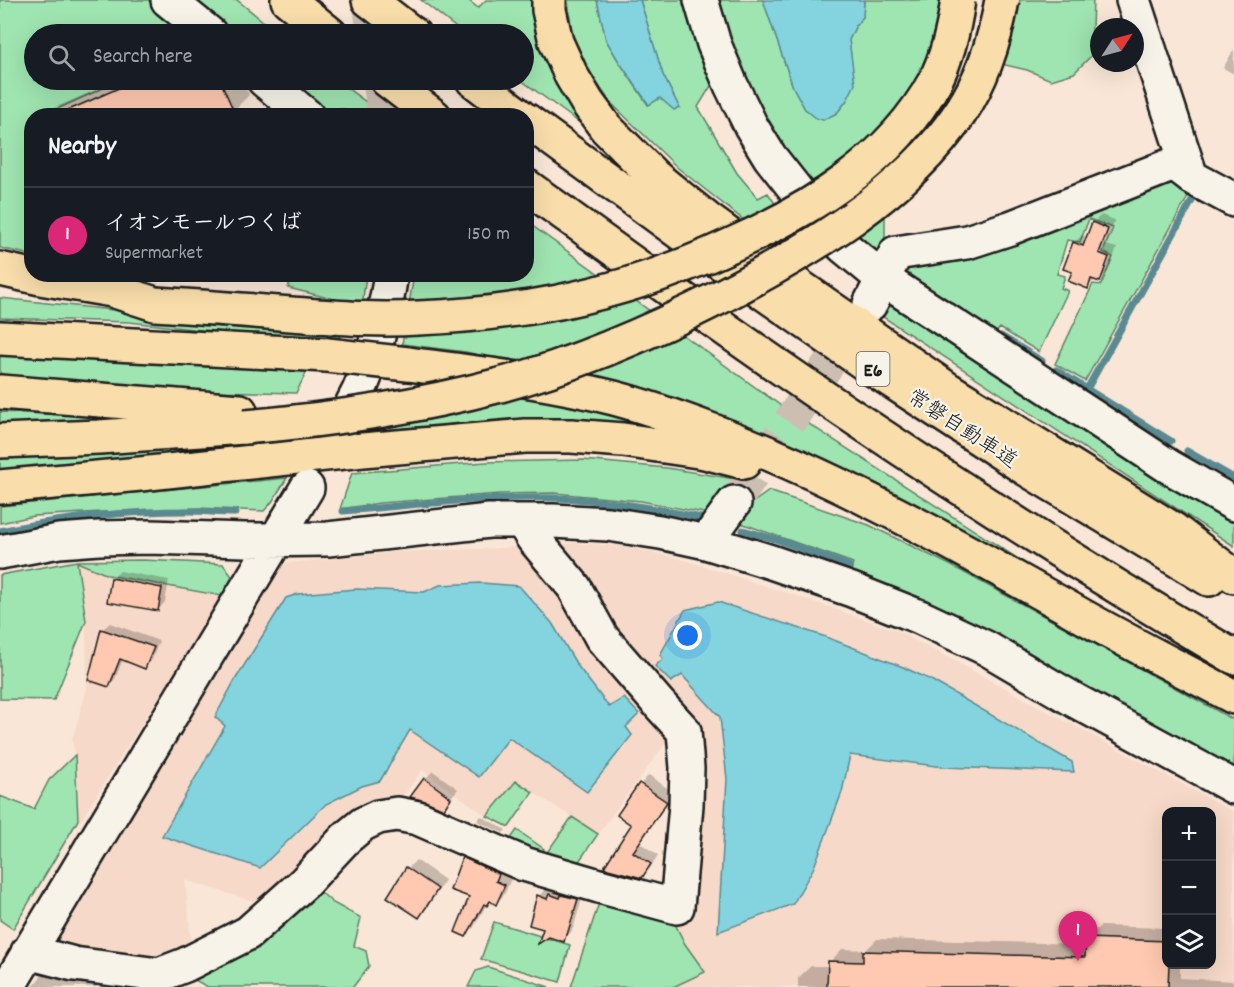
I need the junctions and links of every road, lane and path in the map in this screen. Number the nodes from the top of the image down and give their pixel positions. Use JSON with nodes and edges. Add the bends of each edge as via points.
{"nodes":[{"id":1,"x":168,"y":0,"type":"edge"},
{"id":2,"x":288,"y":0,"type":"edge"},
{"id":3,"x":369,"y":0,"type":"edge"},
{"id":4,"x":549,"y":0,"type":"edge"},
{"id":5,"x":700,"y":0,"type":"edge"},
{"id":6,"x":958,"y":0,"type":"edge"},
{"id":7,"x":1002,"y":0,"type":"edge"},
{"id":8,"x":1133,"y":0,"type":"edge"},
{"id":9,"x":198,"y":24,"type":"edge"},
{"id":10,"x":318,"y":24,"type":"edge"},
{"id":11,"x":400,"y":24,"type":"edge"},
{"id":12,"x":276,"y":90,"type":"edge"},
{"id":13,"x":400,"y":90,"type":"edge"},
{"id":14,"x":486,"y":90,"type":"edge"},
{"id":15,"x":297,"y":108,"type":"edge"},
{"id":16,"x":424,"y":108,"type":"edge"},
{"id":17,"x":510,"y":108,"type":"edge"},
{"id":18,"x":534,"y":126,"type":"edge"},
{"id":19,"x":1191,"y":177,"type":"junction"},
{"id":20,"x":534,"y":192,"type":"edge"},
{"id":21,"x":1234,"y":200,"type":"edge"},
{"id":22,"x":0,"y":269,"type":"edge"},
{"id":23,"x":24,"y":279,"type":"edge"},
{"id":24,"x":32,"y":282,"type":"edge"},
{"id":25,"x":390,"y":282,"type":"edge"},
{"id":26,"x":40,"y":285,"type":"junction"},
{"id":27,"x":0,"y":286,"type":"edge"},
{"id":28,"x":876,"y":291,"type":"junction"},
{"id":29,"x":0,"y":338,"type":"edge"},
{"id":30,"x":0,"y":392,"type":"edge"},
{"id":31,"x":243,"y":419,"type":"junction"},
{"id":32,"x":334,"y":440,"type":"dead end"},
{"id":33,"x":0,"y":441,"type":"edge"},
{"id":34,"x":0,"y":487,"type":"edge"},
{"id":35,"x":308,"y":488,"type":"dead end"},
{"id":36,"x":872,"y":502,"type":"junction"},
{"id":37,"x":734,"y":503,"type":"tunnel mouth"},
{"id":38,"x":1234,"y":504,"type":"edge"},
{"id":39,"x":522,"y":521,"type":"junction"},
{"id":40,"x":277,"y":539,"type":"junction"},
{"id":41,"x":706,"y":542,"type":"junction"},
{"id":42,"x":0,"y":552,"type":"edge"},
{"id":43,"x":1234,"y":576,"type":"edge"},
{"id":44,"x":1234,"y":594,"type":"edge"},
{"id":45,"x":1234,"y":657,"type":"edge"},
{"id":46,"x":1234,"y":698,"type":"edge"},
{"id":47,"x":1234,"y":787,"type":"edge"},
{"id":48,"x":14,"y":969,"type":"edge"}],
"edges":[{"from":1,"to":9,"type":"street"},
{"from":2,"to":10,"type":"highway"},
{"from":3,"to":11,"type":"highway"},
{"from":4,"to":43,"type":"highway","via":[[556,42],[570,75],[606,128],[654,176],[790,280],[930,377],[1174,530]]},
{"from":5,"to":28,"type":"street","via":[[731,85],[770,158]]},
{"from":6,"to":26,"type":"highway","bridge":true,"via":[[947,54],[935,80],[903,129],[882,150],[805,208],[745,239],[641,280],[517,309],[373,320],[155,304],[112,290]]},
{"from":7,"to":31,"type":"highway","bridge":true,"via":[[997,30],[976,86],[945,133],[897,183],[778,266],[623,342],[502,384],[391,409],[314,411]]},
{"from":8,"to":19,"type":"street"},
{"from":12,"to":15,"type":"street"},
{"from":13,"to":16,"type":"highway"},
{"from":14,"to":17,"type":"highway"},
{"from":18,"to":44,"type":"highway","name":"常磐自動車道","number":"E6","via":[[864,363],[1025,468]]},
{"from":19,"to":21,"type":"street"},
{"from":19,"to":28,"type":"street","via":[[1174,164],[967,242],[896,253]]},
{"from":20,"to":45,"type":"highway","number":"E6","via":[[857,420],[983,503]]},
{"from":22,"to":23,"type":"highway"},
{"from":24,"to":26,"type":"highway"},
{"from":25,"to":32,"type":"street","via":[[378,338],[358,392]]},
{"from":26,"to":27,"type":"highway"},
{"from":28,"to":38,"type":"street"},
{"from":29,"to":36,"type":"highway","bridge":true,"via":[[327,355],[558,385],[672,416],[768,453]]},
{"from":30,"to":31,"type":"highway"},
{"from":31,"to":33,"type":"highway","via":[[99,437]]},
{"from":34,"to":36,"type":"highway","via":[[363,450],[525,436],[571,436],[705,452]]},
{"from":35,"to":40,"type":"street"},
{"from":36,"to":46,"type":"highway"},
{"from":37,"to":41,"type":"street"},
{"from":39,"to":40,"type":"street","via":[[489,521],[327,539]]},
{"from":39,"to":41,"type":"street","via":[[608,524]]},
{"from":39,"to":48,"type":"street","via":[[574,587],[602,638],[684,731],[686,805],[677,907],[524,864],[418,819],[396,814],[363,824],[248,933],[185,965],[159,975],[74,964]]},
{"from":40,"to":42,"type":"street","via":[[99,538]]},
{"from":40,"to":48,"type":"street"},
{"from":41,"to":47,"type":"street","via":[[920,617],[986,648]]}]}
